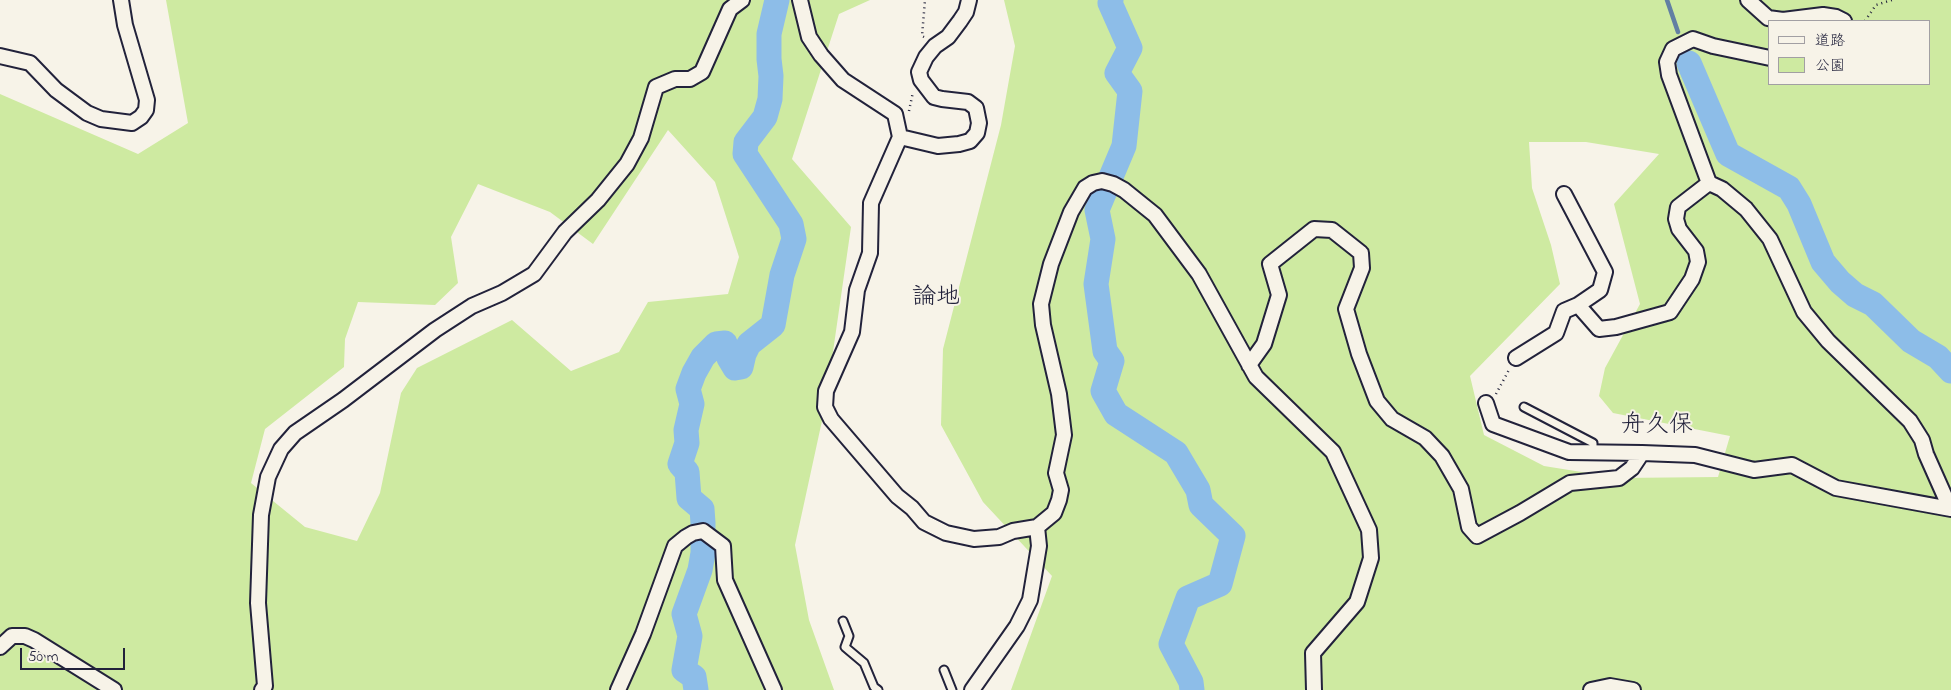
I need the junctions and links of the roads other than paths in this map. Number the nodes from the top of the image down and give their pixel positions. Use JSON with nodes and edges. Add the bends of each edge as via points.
{"nodes":[{"id":1,"x":120,"y":0,"type":"edge"},
{"id":2,"x":742,"y":0,"type":"edge"},
{"id":3,"x":800,"y":0,"type":"edge"},
{"id":4,"x":969,"y":0,"type":"edge"},
{"id":5,"x":1748,"y":0,"type":"edge"},
{"id":6,"x":1783,"y":20,"type":"edge"},
{"id":7,"x":1783,"y":20,"type":"edge"},
{"id":8,"x":1842,"y":20,"type":"edge"},
{"id":9,"x":0,"y":56,"type":"edge"},
{"id":10,"x":1768,"y":58,"type":"edge"},
{"id":11,"x":900,"y":137,"type":"junction"},
{"id":12,"x":1709,"y":183,"type":"junction"},
{"id":13,"x":1564,"y":194,"type":"dead end"},
{"id":14,"x":1578,"y":305,"type":"junction"},
{"id":15,"x":1516,"y":358,"type":"road end"},
{"id":16,"x":1249,"y":365,"type":"junction"},
{"id":17,"x":1486,"y":403,"type":"road end"},
{"id":18,"x":1524,"y":407,"type":"dead end"},
{"id":19,"x":1593,"y":453,"type":"junction"},
{"id":20,"x":1642,"y":453,"type":"junction"},
{"id":21,"x":1950,"y":508,"type":"edge"},
{"id":22,"x":1038,"y":527,"type":"junction"},
{"id":23,"x":843,"y":621,"type":"dead end"},
{"id":24,"x":0,"y":647,"type":"edge"},
{"id":25,"x":944,"y":670,"type":"dead end"},
{"id":26,"x":114,"y":690,"type":"edge"},
{"id":27,"x":262,"y":690,"type":"edge"},
{"id":28,"x":618,"y":690,"type":"edge"},
{"id":29,"x":774,"y":690,"type":"edge"},
{"id":30,"x":878,"y":690,"type":"edge"},
{"id":31,"x":952,"y":690,"type":"edge"},
{"id":32,"x":972,"y":690,"type":"edge"},
{"id":33,"x":1314,"y":690,"type":"edge"},
{"id":34,"x":1591,"y":690,"type":"edge"},
{"id":35,"x":1633,"y":690,"type":"edge"}],
"edges":[{"from":1,"to":9,"type":"street","via":[[147,100],[141,118],[132,123],[101,119],[86,113],[56,90],[30,63]]},
{"from":2,"to":27,"type":"street","via":[[730,9],[702,72],[656,87],[641,138],[627,164],[598,200],[565,232],[534,274],[472,306],[435,330],[295,433],[282,449],[268,477],[261,514],[258,603],[265,686]]},
{"from":3,"to":11,"type":"street","via":[[809,37],[821,55],[843,80],[895,114]]},
{"from":4,"to":11,"type":"street","via":[[966,12],[926,57],[920,80],[934,97],[968,102],[976,108],[977,133],[959,144],[938,146]]},
{"from":5,"to":7,"type":"street","via":[[1768,18]]},
{"from":6,"to":8,"type":"street","via":[[1824,14]]},
{"from":10,"to":12,"type":"street","via":[[1692,39],[1672,49],[1669,75]]},
{"from":11,"to":22,"type":"street","via":[[870,203],[870,253],[857,290],[852,332],[826,391],[825,407],[897,496],[924,522],[946,533],[974,539],[999,537]]},
{"from":12,"to":14,"type":"street","via":[[1678,207],[1676,219],[1696,251],[1698,262],[1692,279],[1670,312],[1616,327],[1599,328]]},
{"from":12,"to":21,"type":"street","via":[[1746,208],[1770,239],[1804,312],[1828,341],[1910,421],[1922,440]]},
{"from":13,"to":14,"type":"street","via":[[1604,272],[1600,290]]},
{"from":14,"to":15,"type":"street","via":[[1564,311],[1556,333]]},
{"from":16,"to":20,"type":"street","via":[[1264,344],[1279,295],[1270,264],[1314,229],[1332,230],[1361,253],[1362,268],[1346,309],[1377,401],[1392,419],[1424,438],[1442,456],[1460,489],[1469,527],[1478,536],[1570,483],[1619,478],[1632,468]]},
{"from":16,"to":22,"type":"street","via":[[1199,274],[1154,215],[1113,184],[1102,181],[1085,188],[1071,212],[1051,264],[1041,304],[1064,435],[1056,473],[1059,500],[1054,513]]},
{"from":16,"to":33,"type":"street","via":[[1256,377],[1333,452],[1369,530],[1371,558],[1357,602],[1313,652]]},
{"from":17,"to":19,"type":"street","via":[[1493,424],[1569,452]]},
{"from":18,"to":19,"type":"lane","via":[[1593,443]]},
{"from":19,"to":20,"type":"street"},
{"from":20,"to":21,"type":"street","via":[[1696,455],[1754,470],[1792,465],[1836,488]]},
{"from":22,"to":32,"type":"street","via":[[1040,546],[1030,600],[1017,626]]},
{"from":23,"to":30,"type":"lane","via":[[849,636],[845,647],[864,663]]},
{"from":24,"to":26,"type":"street","via":[[12,636],[25,636]]},
{"from":25,"to":31,"type":"lane"},
{"from":28,"to":29,"type":"street","via":[[643,634],[675,546],[693,533],[703,531],[723,546],[725,580]]},
{"from":34,"to":35,"type":"street","via":[[1610,686]]}]}
